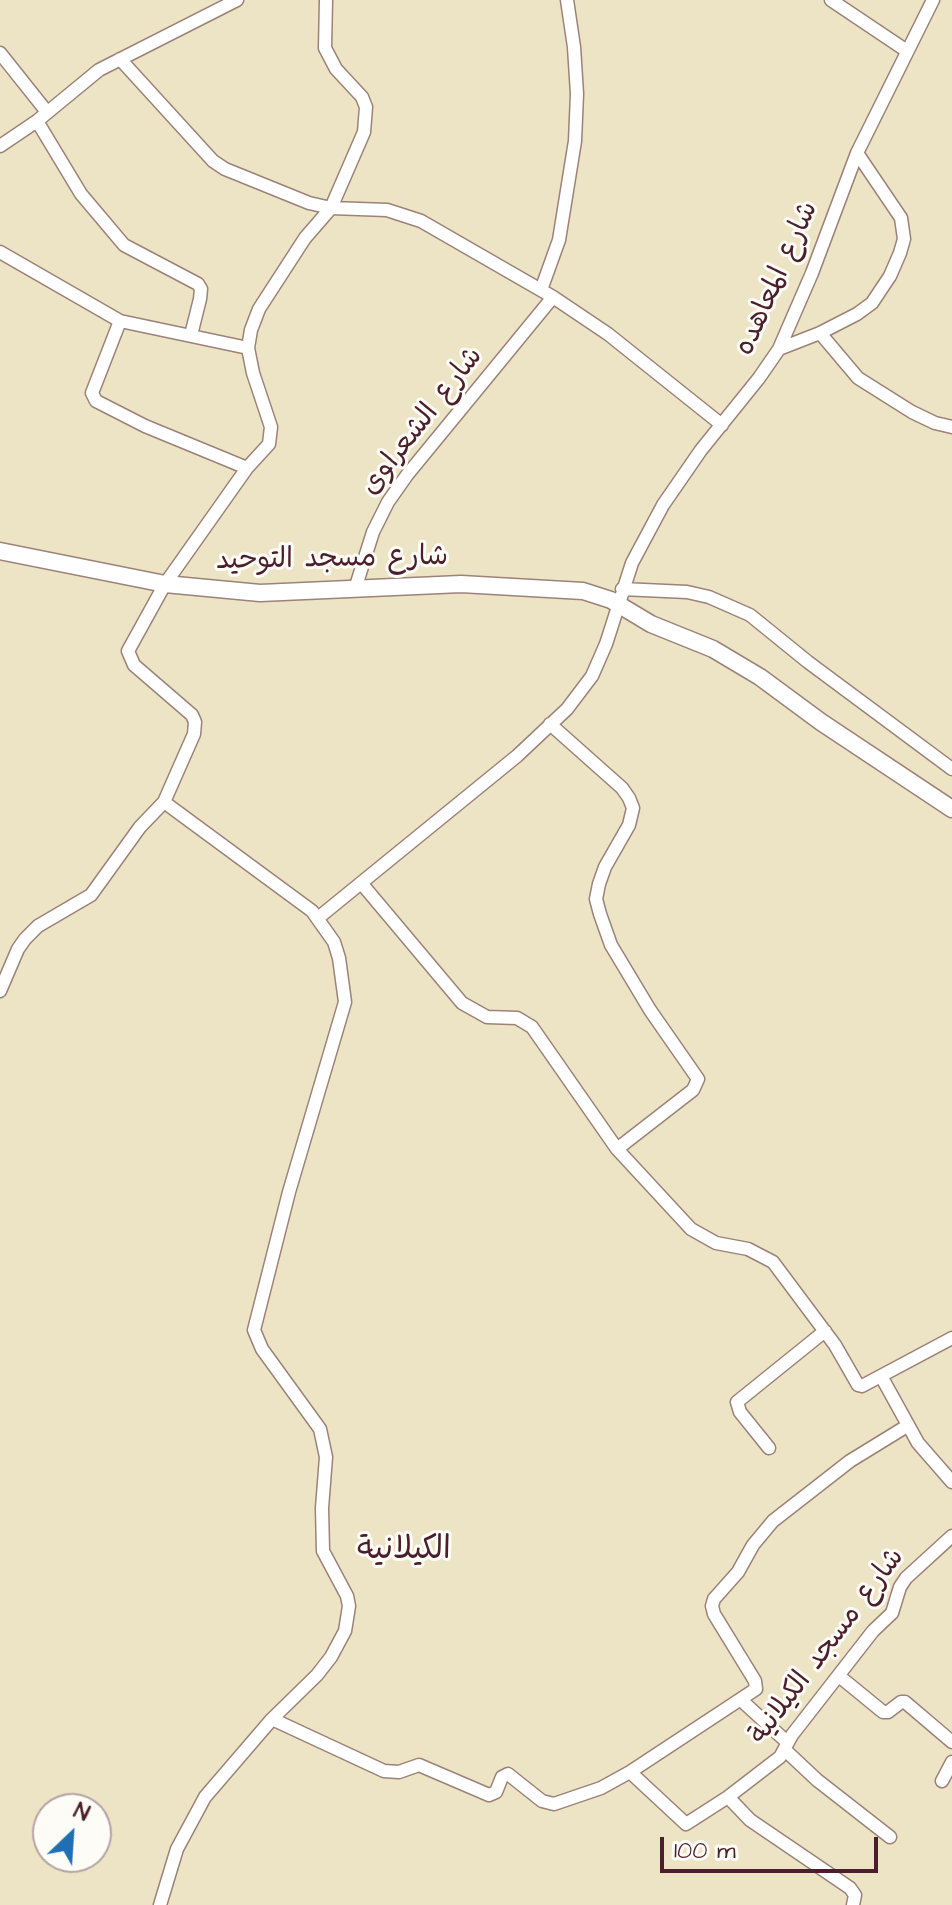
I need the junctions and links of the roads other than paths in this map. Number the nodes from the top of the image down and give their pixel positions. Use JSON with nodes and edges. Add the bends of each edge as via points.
{"nodes":[{"id":1,"x":237,"y":0,"type":"edge"},
{"id":2,"x":326,"y":0,"type":"edge"},
{"id":3,"x":567,"y":0,"type":"edge"},
{"id":4,"x":831,"y":0,"type":"edge"},
{"id":5,"x":933,"y":0,"type":"edge"},
{"id":6,"x":907,"y":51,"type":"junction"},
{"id":7,"x":0,"y":53,"type":"edge"},
{"id":8,"x":120,"y":59,"type":"junction"},
{"id":9,"x":47,"y":112,"type":"junction"},
{"id":10,"x":37,"y":121,"type":"junction"},
{"id":11,"x":0,"y":146,"type":"edge"},
{"id":12,"x":857,"y":153,"type":"junction"},
{"id":13,"x":331,"y":208,"type":"junction"},
{"id":14,"x":0,"y":252,"type":"edge"},
{"id":15,"x":547,"y":293,"type":"junction"},
{"id":16,"x":120,"y":321,"type":"junction"},
{"id":17,"x":820,"y":333,"type":"junction"},
{"id":18,"x":191,"y":335,"type":"junction"},
{"id":19,"x":248,"y":348,"type":"junction"},
{"id":20,"x":779,"y":349,"type":"junction"},
{"id":21,"x":722,"y":425,"type":"junction"},
{"id":22,"x":952,"y":427,"type":"edge"},
{"id":23,"x":247,"y":468,"type":"junction"},
{"id":24,"x":0,"y":551,"type":"edge"},
{"id":25,"x":165,"y":584,"type":"junction"},
{"id":26,"x":355,"y":589,"type":"junction"},
{"id":27,"x":620,"y":596,"type":"junction"},
{"id":28,"x":550,"y":724,"type":"junction"},
{"id":29,"x":952,"y":769,"type":"edge"},
{"id":30,"x":164,"y":802,"type":"junction"},
{"id":31,"x":952,"y":809,"type":"edge"},
{"id":32,"x":362,"y":884,"type":"junction"},
{"id":33,"x":318,"y":918,"type":"junction"},
{"id":34,"x":0,"y":991,"type":"edge"},
{"id":35,"x":617,"y":1149,"type":"junction"},
{"id":36,"x":825,"y":1331,"type":"junction"},
{"id":37,"x":952,"y":1338,"type":"edge"},
{"id":38,"x":881,"y":1376,"type":"junction"},
{"id":39,"x":907,"y":1426,"type":"junction"},
{"id":40,"x":769,"y":1448,"type":"dead end"},
{"id":41,"x":952,"y":1482,"type":"edge"},
{"id":42,"x":952,"y":1536,"type":"edge"},
{"id":43,"x":839,"y":1676,"type":"junction"},
{"id":44,"x":741,"y":1700,"type":"junction"},
{"id":45,"x":272,"y":1719,"type":"junction"},
{"id":46,"x":952,"y":1742,"type":"edge"},
{"id":47,"x":786,"y":1746,"type":"junction"},
{"id":48,"x":952,"y":1762,"type":"edge"},
{"id":49,"x":630,"y":1772,"type":"junction"},
{"id":50,"x":942,"y":1781,"type":"dead end"},
{"id":51,"x":728,"y":1797,"type":"junction"},
{"id":52,"x":890,"y":1837,"type":"dead end"},
{"id":53,"x":160,"y":1905,"type":"edge"},
{"id":54,"x":853,"y":1905,"type":"edge"}],
"edges":[{"from":1,"to":8,"type":"street"},
{"from":2,"to":13,"type":"street","via":[[328,58],[362,97],[366,118]]},
{"from":3,"to":15,"type":"street","via":[[577,94],[575,141]]},
{"from":4,"to":6,"type":"street"},
{"from":5,"to":6,"type":"street","name":"شارع المعاهده"},
{"from":6,"to":12,"type":"street","name":"شارع المعاهده"},
{"from":7,"to":9,"type":"street"},
{"from":8,"to":9,"type":"street"},
{"from":8,"to":13,"type":"street","via":[[213,161],[258,184]]},
{"from":9,"to":10,"type":"street"},
{"from":10,"to":11,"type":"street"},
{"from":10,"to":18,"type":"street","via":[[81,194],[124,245],[198,284],[200,299]]},
{"from":12,"to":17,"type":"street","via":[[901,218],[904,239],[890,276],[872,303]]},
{"from":12,"to":20,"type":"street","name":"شارع المعاهده"},
{"from":13,"to":15,"type":"street","via":[[387,210],[421,221]]},
{"from":13,"to":19,"type":"street","via":[[259,309]]},
{"from":14,"to":16,"type":"street"},
{"from":15,"to":21,"type":"street","via":[[608,334]]},
{"from":15,"to":26,"type":"street","name":"شارع الشعراوى","via":[[388,502]]},
{"from":16,"to":18,"type":"street"},
{"from":16,"to":23,"type":"street","via":[[92,393],[96,401]]},
{"from":17,"to":20,"type":"street"},
{"from":17,"to":22,"type":"street","via":[[858,378],[912,412]]},
{"from":18,"to":19,"type":"street"},
{"from":19,"to":23,"type":"street","via":[[271,437]]},
{"from":20,"to":21,"type":"street","name":"شارع المعاهده"},
{"from":21,"to":27,"type":"street","name":"شارع المعاهده","via":[[663,505]]},
{"from":23,"to":25,"type":"street"},
{"from":24,"to":25,"type":"main road","name":"شارع مسجد التوحيد"},
{"from":25,"to":26,"type":"main road","name":"شارع مسجد التوحيد","via":[[260,593]]},
{"from":25,"to":30,"type":"street","via":[[128,651],[134,665],[194,717],[194,734]]},
{"from":26,"to":27,"type":"main road","name":"شارع مسجد التوحيد","via":[[540,586]]},
{"from":27,"to":28,"type":"street","name":"شارع المعاهده","via":[[592,676]]},
{"from":27,"to":29,"type":"street","via":[[687,592],[750,615]]},
{"from":27,"to":31,"type":"main road","name":"شارع مسجد التوحيد","via":[[651,624],[713,649],[760,677]]},
{"from":28,"to":32,"type":"street","name":"شارع المعاهده"},
{"from":28,"to":35,"type":"street","via":[[629,798],[632,819],[605,867],[596,899],[611,945],[698,1079],[693,1090]]},
{"from":30,"to":33,"type":"street"},
{"from":30,"to":34,"type":"street","via":[[91,895],[25,939]]},
{"from":32,"to":33,"type":"street","name":"شارع المعاهده"},
{"from":32,"to":35,"type":"street","via":[[462,1003],[487,1017],[517,1018],[532,1027]]},
{"from":33,"to":45,"type":"street","via":[[334,942],[345,1002],[254,1330],[320,1429],[326,1457],[323,1551],[347,1596],[349,1619],[324,1666]]},
{"from":35,"to":36,"type":"street","via":[[691,1229],[773,1262]]},
{"from":36,"to":38,"type":"street","via":[[858,1385]]},
{"from":36,"to":40,"type":"street","via":[[737,1402]]},
{"from":37,"to":38,"type":"street"},
{"from":38,"to":39,"type":"street"},
{"from":39,"to":41,"type":"street"},
{"from":39,"to":44,"type":"street","via":[[850,1461],[773,1521],[714,1599],[714,1614],[756,1685]]},
{"from":42,"to":43,"type":"street","name":"شارع مسجد الكيلانية","via":[[906,1578],[892,1613]]},
{"from":43,"to":46,"type":"street","via":[[883,1712],[905,1702]]},
{"from":43,"to":47,"type":"street","name":"شارع مسجد الكيلانية"},
{"from":44,"to":47,"type":"street"},
{"from":44,"to":49,"type":"street"},
{"from":45,"to":49,"type":"street","via":[[384,1771],[419,1765],[489,1795],[508,1774],[542,1801],[561,1804]]},
{"from":45,"to":53,"type":"street","via":[[223,1773],[189,1822]]},
{"from":47,"to":51,"type":"street","name":"شارع مسجد الكيلانية"},
{"from":47,"to":52,"type":"street","via":[[817,1780]]},
{"from":48,"to":50,"type":"street"},
{"from":49,"to":51,"type":"street","name":"شارع مسجد الكيلانية","via":[[686,1824]]},
{"from":51,"to":54,"type":"street","via":[[750,1820],[850,1888]]}]}
